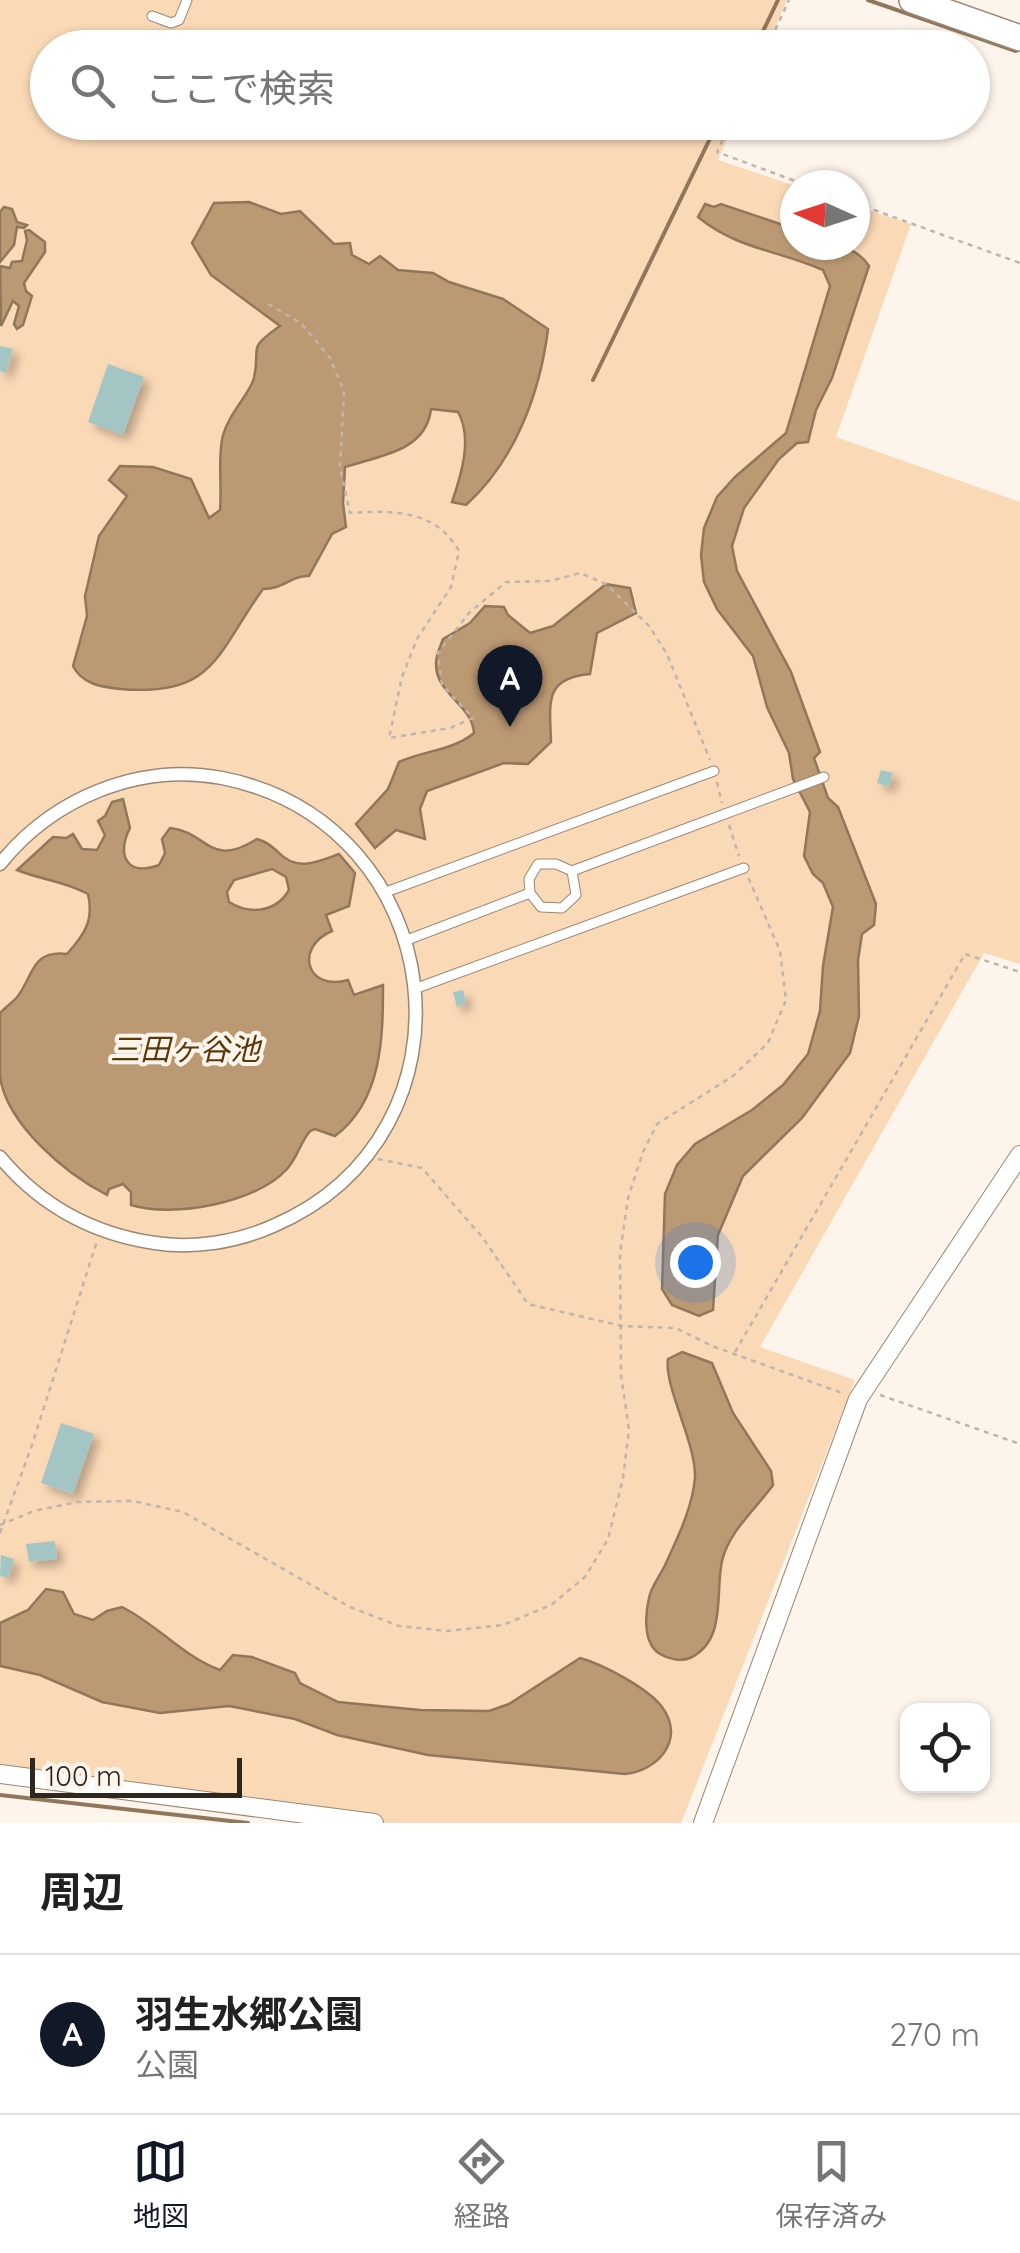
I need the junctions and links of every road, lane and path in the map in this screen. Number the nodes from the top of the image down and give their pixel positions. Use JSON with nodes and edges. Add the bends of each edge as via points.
{"nodes":[{"id":1,"x":187,"y":0,"type":"edge"},
{"id":2,"x":789,"y":0,"type":"edge"},
{"id":3,"x":912,"y":0,"type":"edge"},
{"id":4,"x":152,"y":16,"type":"dead end"},
{"id":5,"x":775,"y":30,"type":"edge"},
{"id":6,"x":1020,"y":38,"type":"edge"},
{"id":7,"x":723,"y":140,"type":"edge"},
{"id":8,"x":780,"y":175,"type":"edge"},
{"id":9,"x":870,"y":208,"type":"edge"},
{"id":10,"x":1020,"y":263,"type":"edge"},
{"id":11,"x":268,"y":304,"type":"dead end"},
{"id":12,"x":714,"y":772,"type":"junction"},
{"id":13,"x":824,"y":776,"type":"dead end"},
{"id":14,"x":726,"y":815,"type":"junction"},
{"id":15,"x":0,"y":864,"type":"edge"},
{"id":16,"x":744,"y":868,"type":"junction"},
{"id":17,"x":572,"y":871,"type":"junction"},
{"id":18,"x":386,"y":892,"type":"junction"},
{"id":19,"x":530,"y":893,"type":"junction"},
{"id":20,"x":407,"y":940,"type":"junction"},
{"id":21,"x":1020,"y":972,"type":"edge"},
{"id":22,"x":416,"y":988,"type":"junction"},
{"id":23,"x":1020,"y":1155,"type":"edge"},
{"id":24,"x":366,"y":1156,"type":"junction"},
{"id":25,"x":0,"y":1157,"type":"edge"},
{"id":26,"x":100,"y":1230,"type":"junction"},
{"id":27,"x":622,"y":1326,"type":"junction"},
{"id":28,"x":734,"y":1353,"type":"junction"},
{"id":29,"x":861,"y":1394,"type":"junction"},
{"id":30,"x":1020,"y":1444,"type":"edge"},
{"id":31,"x":2,"y":1525,"type":"edge"},
{"id":32,"x":0,"y":1533,"type":"edge"},
{"id":33,"x":0,"y":1774,"type":"edge"},
{"id":34,"x":374,"y":1823,"type":"edge"},
{"id":35,"x":704,"y":1823,"type":"edge"}],
"edges":[{"from":1,"to":4,"type":"lane","via":[[178,20]]},
{"from":2,"to":5,"type":"path"},
{"from":3,"to":6,"type":"main road"},
{"from":7,"to":8,"type":"path","via":[[717,152]]},
{"from":9,"to":10,"type":"path"},
{"from":11,"to":12,"type":"path","via":[[301,323],[330,358],[344,391],[340,467],[350,514],[425,519],[448,533],[459,551],[451,587],[402,677],[389,738],[473,718],[442,686],[438,653],[469,613],[506,582],[580,573],[606,584],[650,626],[684,689]]},
{"from":12,"to":14,"type":"path"},
{"from":12,"to":18,"type":"lane"},
{"from":13,"to":14,"type":"lane"},
{"from":14,"to":16,"type":"path"},
{"from":14,"to":17,"type":"lane"},
{"from":15,"to":18,"type":"street","via":[[40,824],[103,788],[174,775],[211,776],[246,783],[312,813],[353,849]]},
{"from":16,"to":22,"type":"lane"},
{"from":16,"to":27,"type":"path","via":[[780,951],[786,1000],[768,1043],[733,1076],[657,1124],[628,1198],[620,1254]]},
{"from":17,"to":19,"type":"lane","via":[[538,864]]},
{"from":17,"to":19,"type":"lane","via":[[576,895],[562,908],[541,907]]},
{"from":18,"to":20,"type":"street"},
{"from":19,"to":20,"type":"lane"},
{"from":20,"to":22,"type":"street"},
{"from":21,"to":28,"type":"path","via":[[966,954]]},
{"from":22,"to":24,"type":"street","via":[[407,1077]]},
{"from":23,"to":29,"type":"street"},
{"from":24,"to":26,"type":"street","via":[[319,1202],[245,1236],[164,1244]]},
{"from":24,"to":27,"type":"path","via":[[422,1168],[483,1238],[528,1304]]},
{"from":25,"to":26,"type":"street","via":[[46,1202]]},
{"from":26,"to":31,"type":"path"},
{"from":27,"to":28,"type":"path","via":[[676,1328]]},
{"from":27,"to":31,"type":"path","via":[[620,1375],[629,1430],[608,1539],[585,1577],[552,1605],[504,1625],[447,1631],[399,1626],[315,1589],[183,1512],[134,1502],[76,1502]]},
{"from":28,"to":29,"type":"path"},
{"from":29,"to":30,"type":"path"},
{"from":29,"to":35,"type":"street"},
{"from":31,"to":32,"type":"path"},
{"from":33,"to":34,"type":"street"}]}
